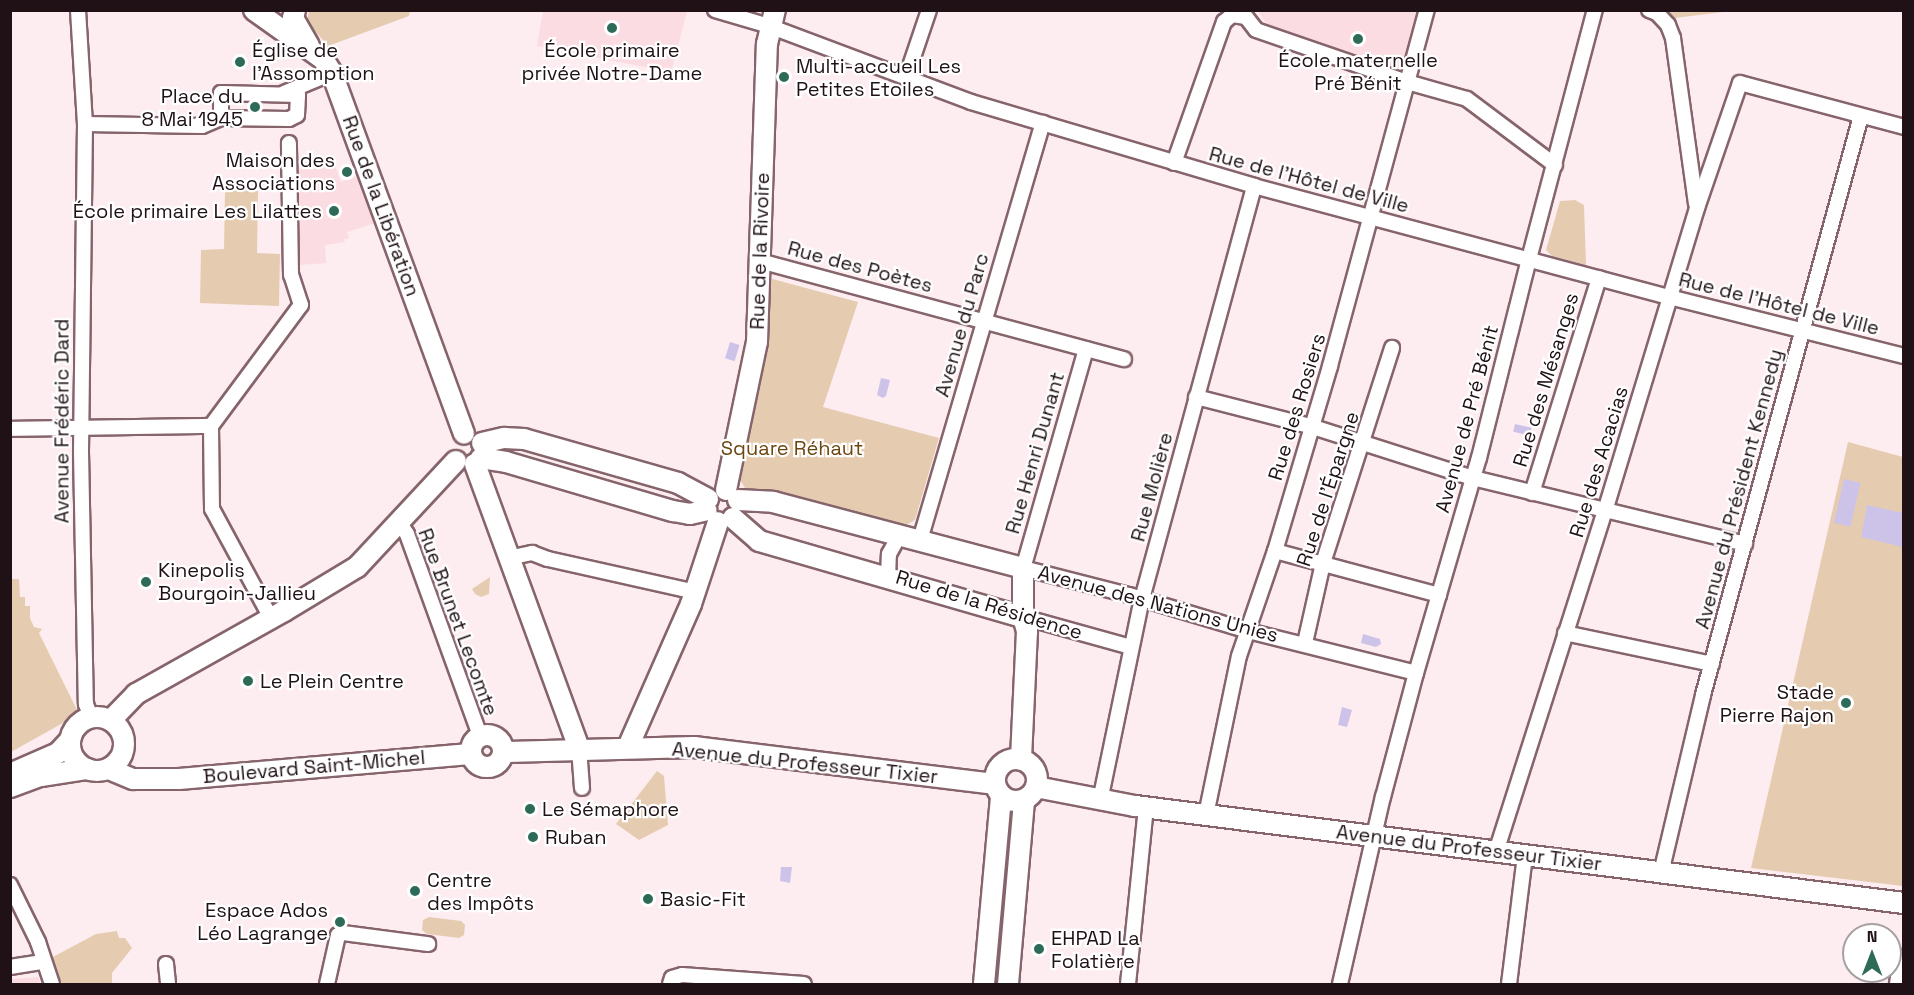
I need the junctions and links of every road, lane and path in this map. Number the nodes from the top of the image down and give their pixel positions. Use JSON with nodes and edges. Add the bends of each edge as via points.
{"nodes":[{"id":1,"x":78,"y":10,"type":"edge"},
{"id":2,"x":254,"y":10,"type":"edge"},
{"id":3,"x":715,"y":10,"type":"edge"},
{"id":4,"x":929,"y":10,"type":"edge"},
{"id":5,"x":1427,"y":10,"type":"edge"},
{"id":6,"x":1595,"y":10,"type":"edge"},
{"id":7,"x":1649,"y":10,"type":"edge"},
{"id":8,"x":294,"y":14,"type":"edge"},
{"id":9,"x":772,"y":18,"type":"edge"},
{"id":10,"x":272,"y":24,"type":"junction"},
{"id":11,"x":312,"y":51,"type":"junction"},
{"id":12,"x":332,"y":74,"type":"junction"},
{"id":13,"x":906,"y":78,"type":"junction"},
{"id":14,"x":1407,"y":82,"type":"junction"},
{"id":15,"x":281,"y":94,"type":"junction"},
{"id":16,"x":1861,"y":116,"type":"junction"},
{"id":17,"x":221,"y":118,"type":"junction"},
{"id":18,"x":1043,"y":123,"type":"junction"},
{"id":19,"x":85,"y":124,"type":"junction"},
{"id":20,"x":1904,"y":127,"type":"edge"},
{"id":21,"x":289,"y":143,"type":"dead end"},
{"id":22,"x":1174,"y":163,"type":"junction"},
{"id":23,"x":1555,"y":165,"type":"junction"},
{"id":24,"x":1254,"y":186,"type":"junction"},
{"id":25,"x":1697,"y":208,"type":"junction"},
{"id":26,"x":1372,"y":218,"type":"junction"},
{"id":27,"x":1528,"y":259,"type":"junction"},
{"id":28,"x":760,"y":261,"type":"junction"},
{"id":29,"x":1599,"y":278,"type":"junction"},
{"id":30,"x":1669,"y":297,"type":"junction"},
{"id":31,"x":983,"y":320,"type":"junction"},
{"id":32,"x":1802,"y":331,"type":"junction"},
{"id":33,"x":1392,"y":348,"type":"dead end"},
{"id":34,"x":1086,"y":349,"type":"junction"},
{"id":35,"x":1904,"y":356,"type":"edge"},
{"id":36,"x":1124,"y":358,"type":"dead end"},
{"id":37,"x":1196,"y":397,"type":"junction"},
{"id":38,"x":211,"y":426,"type":"junction"},
{"id":39,"x":1310,"y":426,"type":"junction"},
{"id":40,"x":81,"y":428,"type":"junction"},
{"id":41,"x":10,"y":429,"type":"edge"},
{"id":42,"x":464,"y":434,"type":"junction"},
{"id":43,"x":1364,"y":442,"type":"junction"},
{"id":44,"x":474,"y":456,"type":"junction"},
{"id":45,"x":1473,"y":478,"type":"junction"},
{"id":46,"x":1532,"y":493,"type":"junction"},
{"id":47,"x":722,"y":506,"type":"junction"},
{"id":48,"x":1605,"y":511,"type":"junction"},
{"id":49,"x":399,"y":522,"type":"junction"},
{"id":50,"x":899,"y":536,"type":"junction"},
{"id":51,"x":920,"y":540,"type":"junction"},
{"id":52,"x":1745,"y":544,"type":"junction"},
{"id":53,"x":1275,"y":551,"type":"junction"},
{"id":54,"x":508,"y":558,"type":"junction"},
{"id":55,"x":1323,"y":563,"type":"junction"},
{"id":56,"x":1023,"y":568,"type":"junction"},
{"id":57,"x":888,"y":579,"type":"junction"},
{"id":58,"x":696,"y":592,"type":"junction"},
{"id":59,"x":1439,"y":595,"type":"junction"},
{"id":60,"x":1142,"y":599,"type":"junction"},
{"id":61,"x":1023,"y":617,"type":"junction"},
{"id":62,"x":271,"y":618,"type":"junction"},
{"id":63,"x":1248,"y":631,"type":"junction"},
{"id":64,"x":1566,"y":633,"type":"junction"},
{"id":65,"x":1305,"y":643,"type":"junction"},
{"id":66,"x":1131,"y":647,"type":"junction"},
{"id":67,"x":1712,"y":664,"type":"junction"},
{"id":68,"x":1416,"y":673,"type":"junction"},
{"id":69,"x":90,"y":717,"type":"junction"},
{"id":70,"x":111,"y":720,"type":"junction"},
{"id":71,"x":480,"y":736,"type":"junction"},
{"id":72,"x":70,"y":740,"type":"junction"},
{"id":73,"x":628,"y":747,"type":"junction"},
{"id":74,"x":579,"y":748,"type":"junction"},
{"id":75,"x":503,"y":752,"type":"junction"},
{"id":76,"x":470,"y":754,"type":"junction"},
{"id":77,"x":1017,"y":759,"type":"junction"},
{"id":78,"x":115,"y":763,"type":"junction"},
{"id":79,"x":87,"y":769,"type":"junction"},
{"id":80,"x":10,"y":773,"type":"edge"},
{"id":81,"x":10,"y":787,"type":"edge"},
{"id":82,"x":582,"y":788,"type":"dead end"},
{"id":83,"x":998,"y":790,"type":"junction"},
{"id":84,"x":1030,"y":794,"type":"junction"},
{"id":85,"x":1100,"y":801,"type":"junction"},
{"id":86,"x":1146,"y":807,"type":"junction"},
{"id":87,"x":1206,"y":815,"type":"junction"},
{"id":88,"x":1374,"y":836,"type":"junction"},
{"id":89,"x":1496,"y":852,"type":"junction"},
{"id":90,"x":1525,"y":856,"type":"junction"},
{"id":91,"x":1661,"y":873,"type":"junction"},
{"id":92,"x":993,"y":879,"type":"junction"},
{"id":93,"x":1017,"y":880,"type":"junction"},
{"id":94,"x":10,"y":885,"type":"edge"},
{"id":95,"x":1904,"y":903,"type":"edge"},
{"id":96,"x":428,"y":944,"type":"dead end"},
{"id":97,"x":1904,"y":960,"type":"edge"},
{"id":98,"x":43,"y":963,"type":"junction"},
{"id":99,"x":166,"y":964,"type":"dead end"},
{"id":100,"x":10,"y":967,"type":"edge"},
{"id":101,"x":52,"y":984,"type":"edge"},
{"id":102,"x":168,"y":984,"type":"edge"},
{"id":103,"x":327,"y":984,"type":"edge"},
{"id":104,"x":670,"y":984,"type":"edge"},
{"id":105,"x":804,"y":984,"type":"edge"},
{"id":106,"x":984,"y":984,"type":"edge"},
{"id":107,"x":1008,"y":984,"type":"edge"},
{"id":108,"x":1128,"y":984,"type":"edge"},
{"id":109,"x":1340,"y":984,"type":"edge"},
{"id":110,"x":1509,"y":984,"type":"edge"},
{"id":111,"x":1900,"y":984,"type":"edge"}],
"edges":[{"from":1,"to":19,"type":"street","name":"Avenue Frédéric Dard"},
{"from":2,"to":10,"type":"street","name":"Rue de la Libération"},
{"from":3,"to":9,"type":"street","name":"Rue de l'Hôtel de Ville"},
{"from":4,"to":13,"type":"street"},
{"from":5,"to":14,"type":"street","name":"Rue des Rosiers"},
{"from":6,"to":23,"type":"street","name":"Avenue de Pré Bénit"},
{"from":7,"to":25,"type":"street","via":[[1668,25],[1673,38]]},
{"from":8,"to":10,"type":"street"},
{"from":8,"to":11,"type":"street"},
{"from":9,"to":13,"type":"street","name":"Rue de l'Hôtel de Ville"},
{"from":9,"to":28,"type":"street","name":"Rue de la Rivoire"},
{"from":10,"to":11,"type":"street","name":"Rue de la Libération"},
{"from":11,"to":12,"type":"street","name":"Rue de la Libération","via":[[323,59]]},
{"from":12,"to":15,"type":"street"},
{"from":12,"to":42,"type":"street","name":"Rue de la Libération"},
{"from":13,"to":18,"type":"street","name":"Rue de l'Hôtel de Ville"},
{"from":14,"to":22,"type":"street","via":[[1256,30],[1246,17],[1232,15],[1224,22]]},
{"from":14,"to":23,"type":"street","via":[[1467,99]]},
{"from":14,"to":26,"type":"street","name":"Rue des Rosiers"},
{"from":15,"to":17,"type":"street","via":[[221,93]]},
{"from":15,"to":17,"type":"street","via":[[298,95],[297,115],[289,119]]},
{"from":16,"to":20,"type":"street"},
{"from":16,"to":25,"type":"street","name":"Rue des Acacias","via":[[1740,82]]},
{"from":16,"to":32,"type":"street","name":"Avenue du Président Kennedy"},
{"from":17,"to":19,"type":"street","via":[[202,126]]},
{"from":18,"to":22,"type":"street","name":"Rue de l'Hôtel de Ville"},
{"from":18,"to":31,"type":"street","name":"Avenue du Parc"},
{"from":19,"to":40,"type":"street","name":"Avenue Frédéric Dard"},
{"from":21,"to":38,"type":"street","via":[[291,275],[301,305]]},
{"from":22,"to":24,"type":"street","name":"Rue de l'Hôtel de Ville"},
{"from":23,"to":27,"type":"street","name":"Avenue de Pré Bénit"},
{"from":24,"to":26,"type":"street","name":"Rue de l'Hôtel de Ville"},
{"from":24,"to":37,"type":"street","name":"Rue Molière"},
{"from":25,"to":30,"type":"street","name":"Rue des Acacias"},
{"from":26,"to":27,"type":"street","name":"Rue de l'Hôtel de Ville"},
{"from":26,"to":39,"type":"street","name":"Rue des Rosiers"},
{"from":27,"to":29,"type":"street","name":"Rue de l'Hôtel de Ville"},
{"from":27,"to":45,"type":"street","name":"Avenue de Pré Bénit"},
{"from":28,"to":31,"type":"street","name":"Rue des Poètes"},
{"from":28,"to":47,"type":"street","name":"Rue de la Rivoire","via":[[757,342]]},
{"from":29,"to":30,"type":"street","name":"Rue de l'Hôtel de Ville"},
{"from":29,"to":46,"type":"street","name":"Rue des Mésanges"},
{"from":30,"to":32,"type":"street","name":"Rue de l'Hôtel de Ville"},
{"from":30,"to":48,"type":"street","name":"Rue des Acacias"},
{"from":31,"to":34,"type":"street","name":"Rue des Poètes"},
{"from":31,"to":51,"type":"street","name":"Avenue du Parc"},
{"from":32,"to":35,"type":"street","name":"Rue de l'Hôtel de Ville"},
{"from":32,"to":52,"type":"street","name":"Avenue du Président Kennedy"},
{"from":33,"to":43,"type":"street","name":"Rue de l'Épargne"},
{"from":34,"to":36,"type":"street","name":"Rue des Poètes"},
{"from":34,"to":56,"type":"street","name":"Rue Henri Dunant"},
{"from":37,"to":39,"type":"street"},
{"from":37,"to":60,"type":"street","name":"Rue Molière"},
{"from":38,"to":40,"type":"street"},
{"from":38,"to":62,"type":"street","via":[[212,509]]},
{"from":39,"to":43,"type":"street"},
{"from":39,"to":53,"type":"street","name":"Rue des Rosiers"},
{"from":40,"to":41,"type":"street"},
{"from":40,"to":69,"type":"street","name":"Avenue Frédéric Dard","via":[[86,704]]},
{"from":42,"to":44,"type":"street","name":"Avenue des Nations Unies","via":[[474,435]]},
{"from":42,"to":44,"type":"street","via":[[452,449]]},
{"from":43,"to":45,"type":"street"},
{"from":43,"to":55,"type":"street","name":"Rue de l'Épargne"},
{"from":44,"to":47,"type":"street","name":"Avenue des Nations Unies","via":[[673,511],[690,514]]},
{"from":44,"to":47,"type":"street","via":[[504,438],[524,439],[678,483]]},
{"from":44,"to":49,"type":"street"},
{"from":44,"to":54,"type":"street"},
{"from":45,"to":46,"type":"street"},
{"from":45,"to":59,"type":"street","name":"Avenue de Pré Bénit"},
{"from":46,"to":48,"type":"street"},
{"from":47,"to":50,"type":"street","name":"Avenue des Nations Unies","via":[[773,502]]},
{"from":47,"to":57,"type":"street","via":[[759,541]]},
{"from":47,"to":58,"type":"street","name":"Rue de la Rivoire"},
{"from":48,"to":52,"type":"street"},
{"from":48,"to":64,"type":"street","name":"Rue des Acacias"},
{"from":49,"to":62,"type":"street","via":[[357,567]]},
{"from":49,"to":71,"type":"street","name":"Rue Brunet Lecomte","via":[[407,534]]},
{"from":50,"to":51,"type":"street","name":"Avenue des Nations Unies"},
{"from":50,"to":57,"type":"street","name":"Rue de la Résidence","via":[[889,554]]},
{"from":51,"to":56,"type":"street","name":"Avenue des Nations Unies"},
{"from":52,"to":67,"type":"street","name":"Avenue du Président Kennedy"},
{"from":53,"to":55,"type":"street"},
{"from":53,"to":63,"type":"street","name":"Rue des Rosiers"},
{"from":54,"to":58,"type":"street","via":[[532,553]]},
{"from":54,"to":74,"type":"street"},
{"from":55,"to":59,"type":"street"},
{"from":55,"to":65,"type":"street","name":"Rue de l'Épargne"},
{"from":56,"to":60,"type":"street","name":"Avenue des Nations Unies"},
{"from":56,"to":61,"type":"street"},
{"from":57,"to":61,"type":"street","name":"Rue de la Résidence"},
{"from":58,"to":73,"type":"street","name":"Rue de la Rivoire"},
{"from":59,"to":68,"type":"street","name":"Avenue de Pré Bénit"},
{"from":60,"to":63,"type":"street","name":"Avenue des Nations Unies"},
{"from":60,"to":66,"type":"street","name":"Rue Molière"},
{"from":61,"to":66,"type":"street","name":"Rue de la Résidence"},
{"from":61,"to":77,"type":"street","via":[[1027,631]]},
{"from":62,"to":70,"type":"street","via":[[136,694]]},
{"from":63,"to":65,"type":"street","name":"Avenue des Nations Unies"},
{"from":63,"to":87,"type":"street","name":"Rue des Rosiers","via":[[1239,656]]},
{"from":64,"to":67,"type":"street"},
{"from":64,"to":89,"type":"street","name":"Rue des Acacias"},
{"from":65,"to":68,"type":"street","name":"Avenue des Nations Unies"},
{"from":66,"to":85,"type":"street","name":"Rue Molière"},
{"from":67,"to":91,"type":"street","name":"Avenue du Président Kennedy"},
{"from":68,"to":88,"type":"street","name":"Avenue de Pré Bénit"},
{"from":69,"to":70,"type":"street"},
{"from":69,"to":72,"type":"street","via":[[75,728]]},
{"from":70,"to":78,"type":"street","via":[[118,725],[125,741]]},
{"from":71,"to":75,"type":"street","via":[[496,738]]},
{"from":71,"to":76,"type":"street","via":[[472,743]]},
{"from":72,"to":79,"type":"street","via":[[76,760]]},
{"from":72,"to":80,"type":"street","via":[[58,753]]},
{"from":73,"to":74,"type":"street","name":"Avenue du Professeur Tixier"},
{"from":73,"to":83,"type":"street","name":"Avenue du Professeur Tixier","via":[[724,750]]},
{"from":74,"to":75,"type":"street","name":"Avenue du Professeur Tixier"},
{"from":74,"to":82,"type":"street"},
{"from":75,"to":76,"type":"street","via":[[499,762],[484,768]]},
{"from":76,"to":78,"type":"street","name":"Boulevard Saint-Michel","via":[[158,780],[133,779]]},
{"from":77,"to":83,"type":"street","via":[[1000,765]]},
{"from":77,"to":84,"type":"street","via":[[1033,768],[1037,781]]},
{"from":78,"to":79,"type":"street"},
{"from":79,"to":81,"type":"street","via":[[41,776]]},
{"from":83,"to":84,"type":"street","via":[[1011,802]]},
{"from":83,"to":92,"type":"street"},
{"from":84,"to":85,"type":"street","name":"Avenue du Professeur Tixier"},
{"from":84,"to":93,"type":"street"},
{"from":85,"to":86,"type":"street","name":"Avenue du Professeur Tixier"},
{"from":86,"to":87,"type":"street","name":"Avenue du Professeur Tixier"},
{"from":86,"to":108,"type":"street"},
{"from":87,"to":88,"type":"street","name":"Avenue du Professeur Tixier"},
{"from":88,"to":89,"type":"street","name":"Avenue du Professeur Tixier"},
{"from":88,"to":109,"type":"street","name":"Avenue de Pré Bénit"},
{"from":89,"to":90,"type":"street","name":"Avenue du Professeur Tixier"},
{"from":90,"to":91,"type":"street","name":"Avenue du Professeur Tixier"},
{"from":90,"to":110,"type":"street"},
{"from":91,"to":95,"type":"street","name":"Avenue du Professeur Tixier"},
{"from":92,"to":93,"type":"street"},
{"from":92,"to":106,"type":"street"},
{"from":93,"to":107,"type":"street"},
{"from":94,"to":98,"type":"street","via":[[38,942]]},
{"from":96,"to":103,"type":"street","via":[[343,933],[338,935]]},
{"from":97,"to":111,"type":"street"},
{"from":98,"to":100,"type":"street"},
{"from":98,"to":101,"type":"street"},
{"from":99,"to":102,"type":"street"},
{"from":104,"to":105,"type":"street","via":[[672,978],[682,975]]}]}
